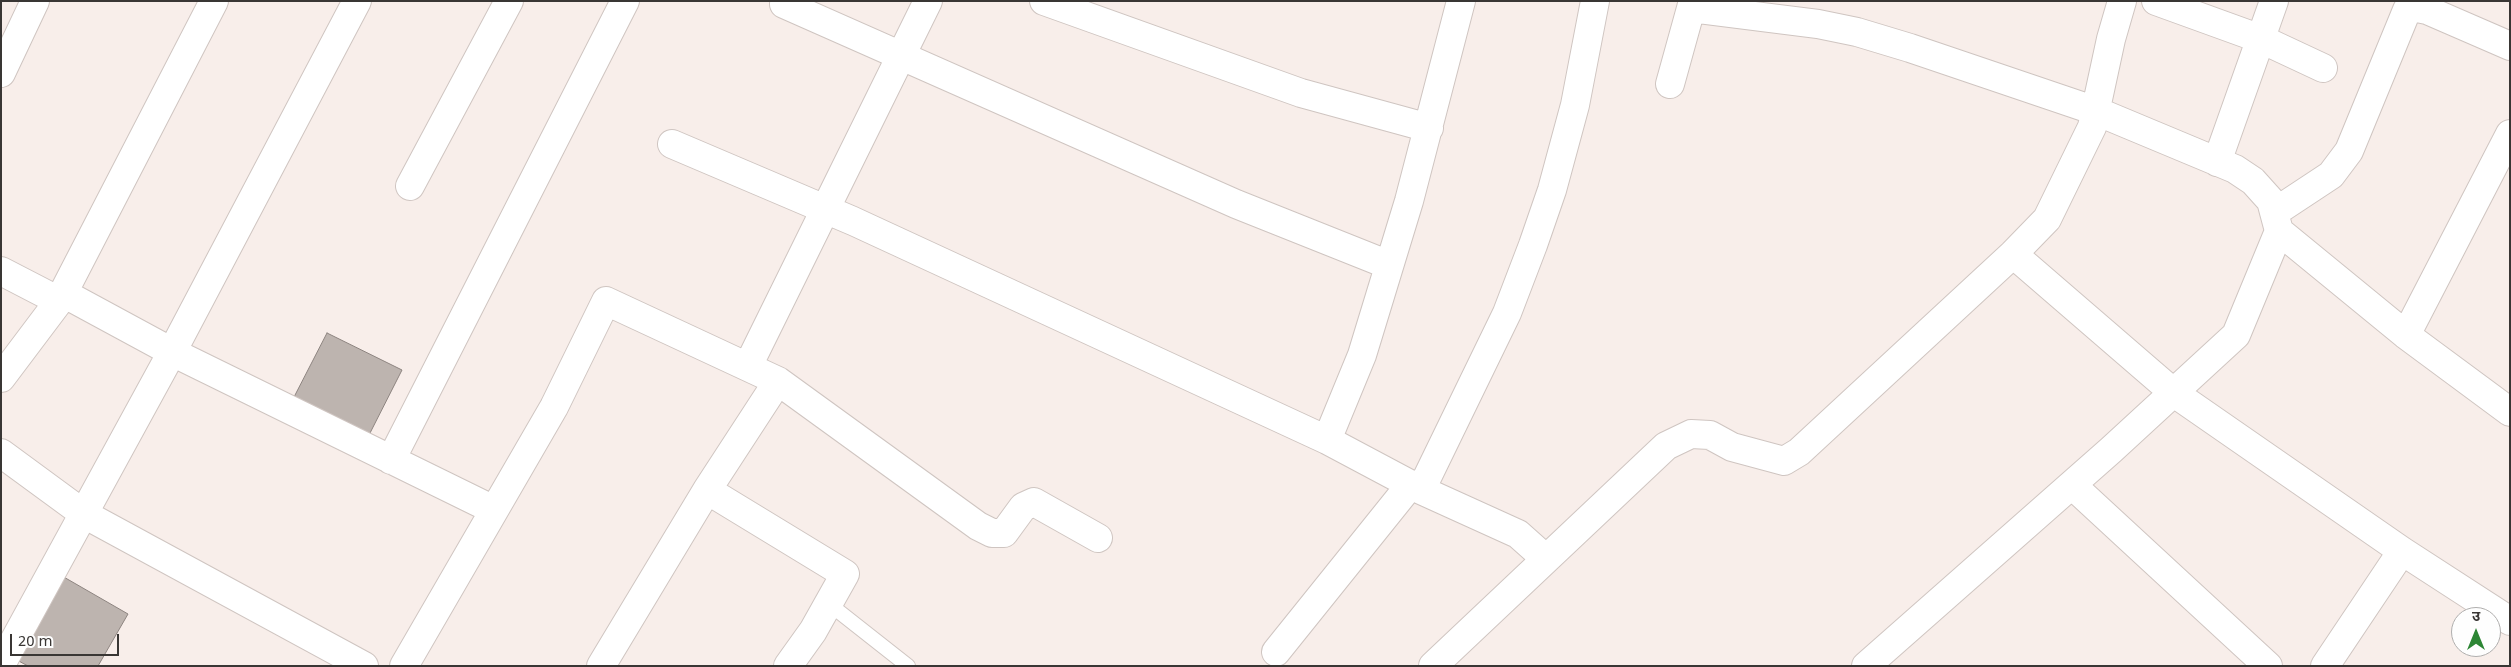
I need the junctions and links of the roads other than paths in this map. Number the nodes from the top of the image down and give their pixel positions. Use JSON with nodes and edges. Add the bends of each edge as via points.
{"nodes":[{"id":1,"x":35,"y":1,"type":"edge"},
{"id":2,"x":214,"y":1,"type":"edge"},
{"id":3,"x":358,"y":1,"type":"edge"},
{"id":4,"x":509,"y":1,"type":"edge"},
{"id":5,"x":625,"y":1,"type":"edge"},
{"id":6,"x":928,"y":1,"type":"edge"},
{"id":7,"x":1044,"y":1,"type":"edge"},
{"id":8,"x":1461,"y":1,"type":"edge"},
{"id":9,"x":1595,"y":1,"type":"edge"},
{"id":10,"x":2122,"y":1,"type":"edge"},
{"id":11,"x":2156,"y":1,"type":"edge"},
{"id":12,"x":2274,"y":1,"type":"edge"},
{"id":13,"x":784,"y":4,"type":"dead end"},
{"id":14,"x":1692,"y":4,"type":"edge"},
{"id":15,"x":2261,"y":39,"type":"junction"},
{"id":16,"x":2510,"y":46,"type":"edge"},
{"id":17,"x":900,"y":56,"type":"junction"},
{"id":18,"x":2323,"y":68,"type":"dead end"},
{"id":19,"x":1,"y":73,"type":"edge"},
{"id":20,"x":1670,"y":84,"type":"dead end"},
{"id":21,"x":2096,"y":111,"type":"junction"},
{"id":22,"x":1429,"y":128,"type":"junction"},
{"id":23,"x":2510,"y":134,"type":"edge"},
{"id":24,"x":672,"y":144,"type":"dead end"},
{"id":25,"x":2218,"y":162,"type":"junction"},
{"id":26,"x":410,"y":186,"type":"dead end"},
{"id":27,"x":826,"y":210,"type":"junction"},
{"id":28,"x":2277,"y":222,"type":"junction"},
{"id":29,"x":2013,"y":254,"type":"junction"},
{"id":30,"x":1389,"y":265,"type":"junction"},
{"id":31,"x":1,"y":271,"type":"edge"},
{"id":32,"x":61,"y":297,"type":"junction"},
{"id":33,"x":2406,"y":335,"type":"junction"},
{"id":34,"x":172,"y":352,"type":"junction"},
{"id":35,"x":748,"y":366,"type":"junction"},
{"id":36,"x":1,"y":378,"type":"edge"},
{"id":37,"x":778,"y":381,"type":"junction"},
{"id":38,"x":2174,"y":393,"type":"junction"},
{"id":39,"x":2510,"y":412,"type":"edge"},
{"id":40,"x":1327,"y":440,"type":"junction"},
{"id":41,"x":1,"y":453,"type":"edge"},
{"id":42,"x":391,"y":460,"type":"junction"},
{"id":43,"x":2072,"y":485,"type":"junction"},
{"id":44,"x":1416,"y":487,"type":"junction"},
{"id":45,"x":707,"y":490,"type":"junction"},
{"id":46,"x":494,"y":510,"type":"junction"},
{"id":47,"x":84,"y":514,"type":"junction"},
{"id":48,"x":1098,"y":538,"type":"dead end"},
{"id":49,"x":2402,"y":551,"type":"junction"},
{"id":50,"x":1546,"y":559,"type":"junction"},
{"id":51,"x":828,"y":603,"type":"junction"},
{"id":52,"x":2510,"y":621,"type":"edge"},
{"id":53,"x":1276,"y":652,"type":"dead end"},
{"id":54,"x":2,"y":663,"type":"edge"},
{"id":55,"x":6,"y":666,"type":"edge"},
{"id":56,"x":364,"y":666,"type":"edge"},
{"id":57,"x":404,"y":666,"type":"edge"},
{"id":58,"x":601,"y":666,"type":"edge"},
{"id":59,"x":788,"y":666,"type":"edge"},
{"id":60,"x":908,"y":666,"type":"edge"},
{"id":61,"x":1433,"y":666,"type":"edge"},
{"id":62,"x":1866,"y":666,"type":"edge"},
{"id":63,"x":2268,"y":666,"type":"edge"},
{"id":64,"x":2325,"y":666,"type":"edge"}],
"edges":[{"from":1,"to":19,"type":"street"},
{"from":2,"to":32,"type":"street"},
{"from":3,"to":34,"type":"street"},
{"from":4,"to":26,"type":"street"},
{"from":5,"to":42,"type":"street"},
{"from":6,"to":17,"type":"street"},
{"from":7,"to":22,"type":"street","via":[[1301,93]]},
{"from":8,"to":22,"type":"street"},
{"from":9,"to":44,"type":"street","via":[[1575,105],[1533,245],[1507,313]]},
{"from":10,"to":21,"type":"street"},
{"from":11,"to":15,"type":"street"},
{"from":12,"to":15,"type":"street"},
{"from":13,"to":17,"type":"street"},
{"from":14,"to":20,"type":"street"},
{"from":14,"to":21,"type":"street","via":[[1857,32]]},
{"from":15,"to":18,"type":"street"},
{"from":15,"to":25,"type":"street"},
{"from":16,"to":28,"type":"street","via":[[2427,10],[2412,7],[2407,10],[2348,151],[2331,175]]},
{"from":17,"to":27,"type":"street"},
{"from":17,"to":30,"type":"street","via":[[1236,204]]},
{"from":21,"to":25,"type":"street"},
{"from":21,"to":29,"type":"street","via":[[2092,127],[2047,219]]},
{"from":22,"to":30,"type":"street"},
{"from":23,"to":33,"type":"street"},
{"from":24,"to":27,"type":"street"},
{"from":25,"to":28,"type":"street","via":[[2253,181],[2271,201]]},
{"from":27,"to":35,"type":"street"},
{"from":27,"to":40,"type":"street"},
{"from":28,"to":33,"type":"street"},
{"from":28,"to":38,"type":"street","via":[[2236,335]]},
{"from":29,"to":38,"type":"street"},
{"from":29,"to":50,"type":"street","via":[[1799,452],[1784,461],[1732,447],[1710,435],[1691,434],[1666,446]]},
{"from":30,"to":40,"type":"street","via":[[1362,355]]},
{"from":31,"to":32,"type":"street"},
{"from":32,"to":34,"type":"street"},
{"from":32,"to":36,"type":"street"},
{"from":33,"to":39,"type":"street"},
{"from":34,"to":42,"type":"street"},
{"from":34,"to":47,"type":"street"},
{"from":35,"to":37,"type":"street"},
{"from":35,"to":46,"type":"street","via":[[606,301],[554,406]]},
{"from":37,"to":45,"type":"street"},
{"from":37,"to":48,"type":"street","via":[[992,533],[1004,533],[1023,507],[1034,502]]},
{"from":38,"to":43,"type":"street"},
{"from":38,"to":49,"type":"street"},
{"from":40,"to":44,"type":"street"},
{"from":41,"to":47,"type":"street"},
{"from":42,"to":46,"type":"street"},
{"from":43,"to":62,"type":"street"},
{"from":43,"to":63,"type":"street"},
{"from":44,"to":50,"type":"street","via":[[1518,534]]},
{"from":44,"to":53,"type":"street"},
{"from":45,"to":51,"type":"street","via":[[845,574]]},
{"from":45,"to":58,"type":"street"},
{"from":46,"to":57,"type":"street"},
{"from":47,"to":54,"type":"street"},
{"from":47,"to":56,"type":"street"},
{"from":49,"to":52,"type":"street"},
{"from":49,"to":64,"type":"street"},
{"from":50,"to":61,"type":"street"},
{"from":51,"to":59,"type":"street"},
{"from":51,"to":60,"type":"lane"},
{"from":54,"to":55,"type":"street"}]}
